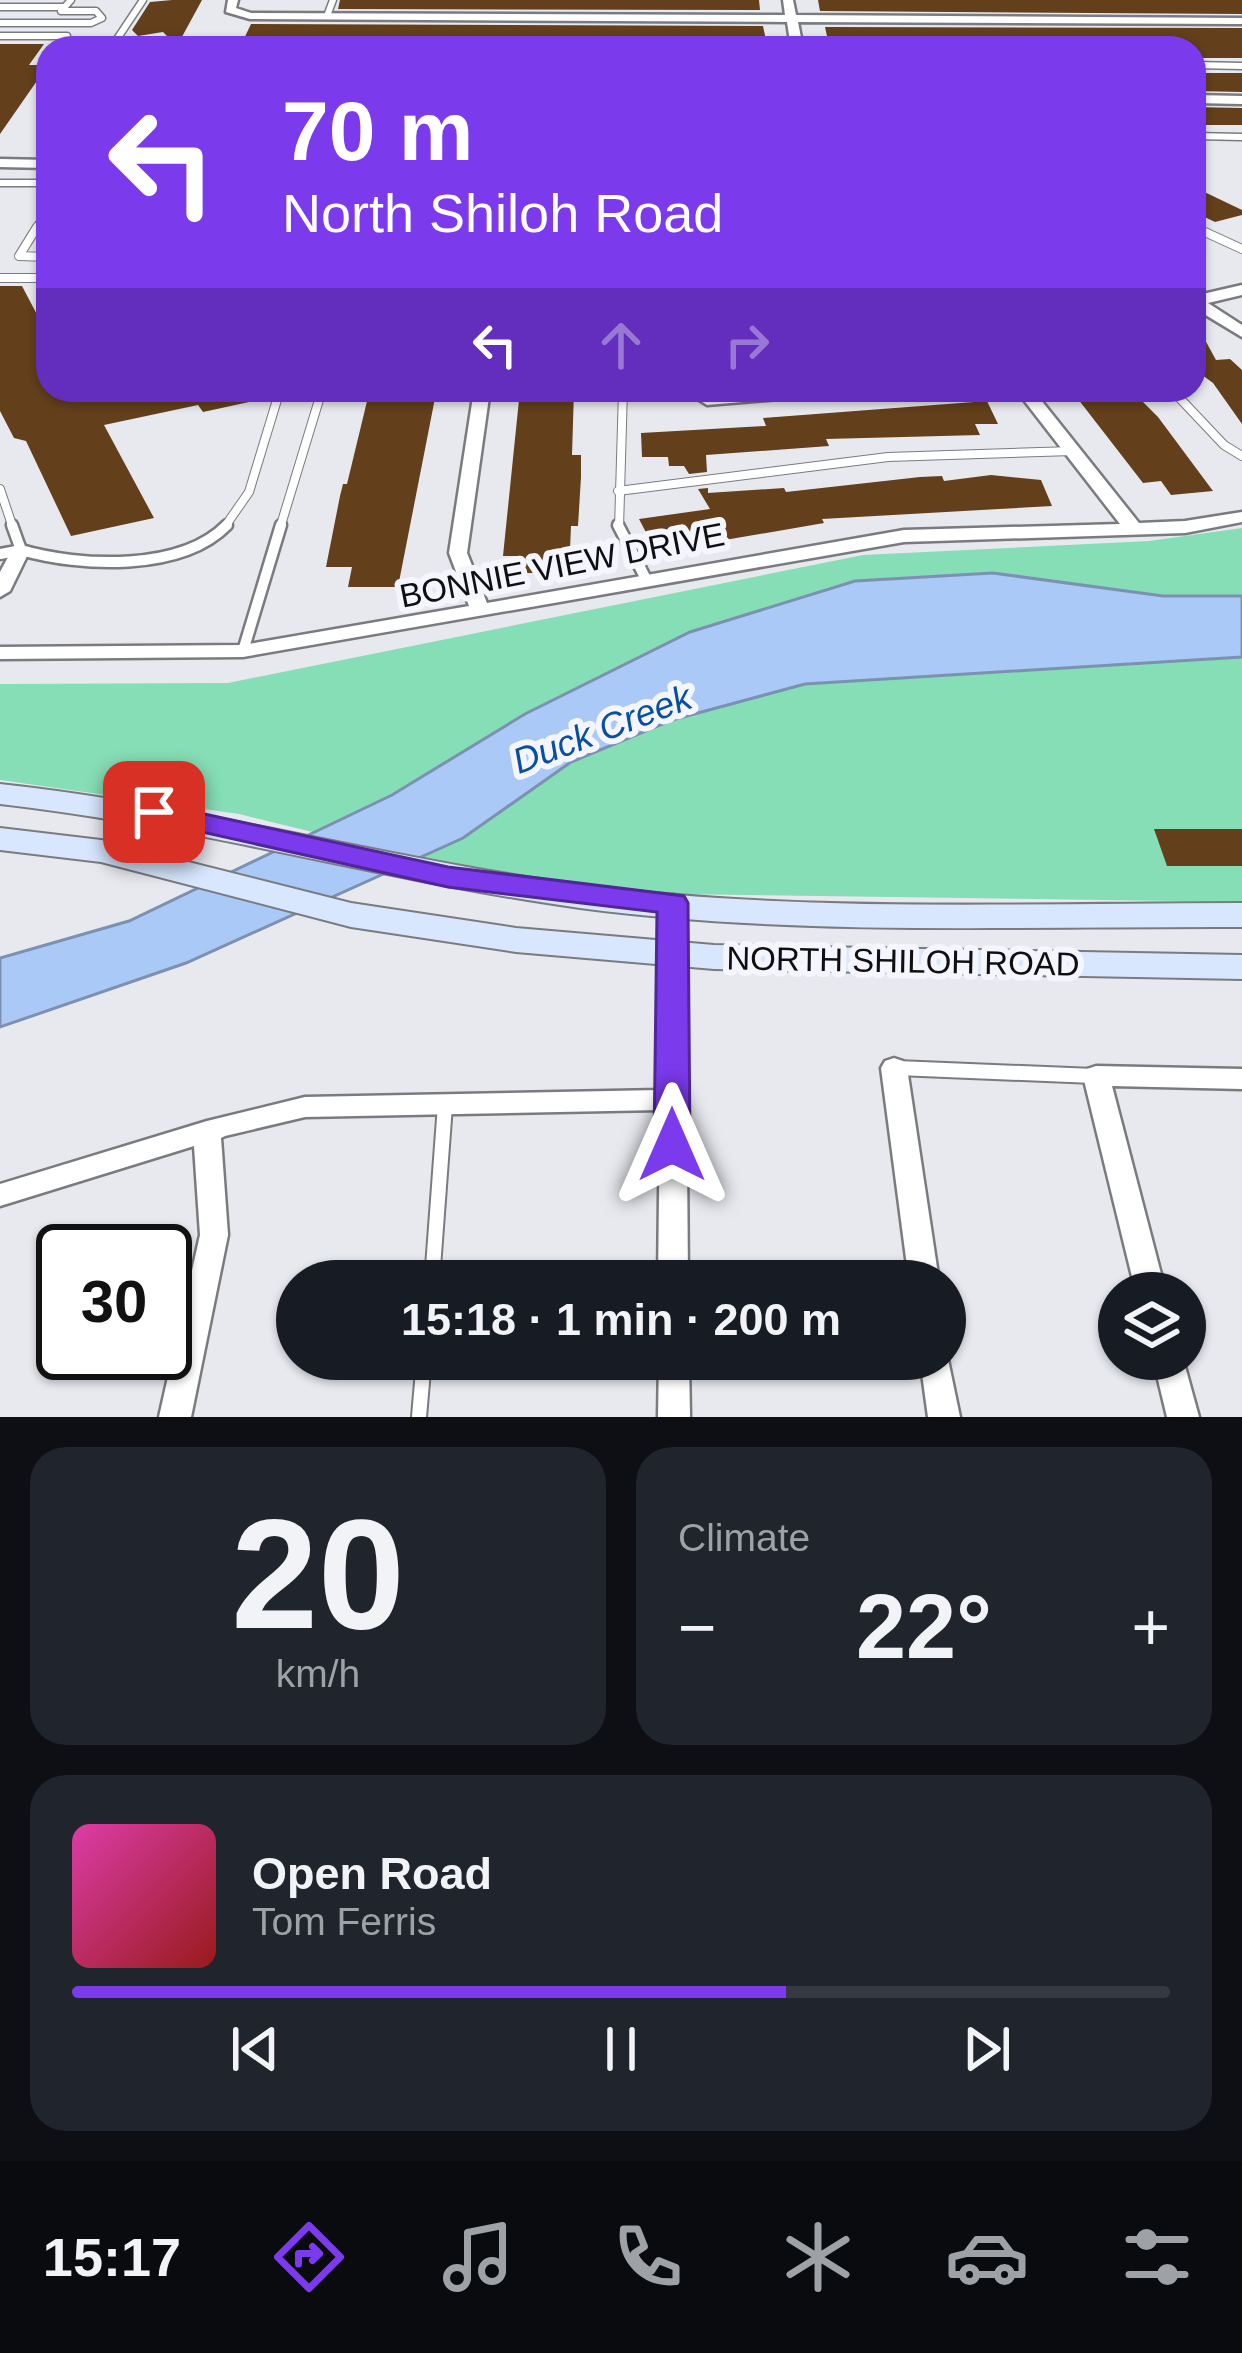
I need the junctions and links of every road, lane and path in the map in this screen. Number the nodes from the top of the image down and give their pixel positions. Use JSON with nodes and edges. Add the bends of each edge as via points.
{"nodes":[{"id":1,"x":71,"y":0,"type":"edge"},
{"id":2,"x":143,"y":0,"type":"edge"},
{"id":3,"x":233,"y":0,"type":"edge"},
{"id":4,"x":333,"y":0,"type":"edge"},
{"id":5,"x":788,"y":0,"type":"edge"},
{"id":6,"x":0,"y":7,"type":"edge"},
{"id":7,"x":64,"y":7,"type":"junction"},
{"id":8,"x":327,"y":16,"type":"junction"},
{"id":9,"x":791,"y":19,"type":"junction"},
{"id":10,"x":1242,"y":21,"type":"edge"},
{"id":11,"x":0,"y":23,"type":"edge"},
{"id":12,"x":0,"y":36,"type":"edge"},
{"id":13,"x":68,"y":36,"type":"dead end"},
{"id":14,"x":119,"y":36,"type":"edge"},
{"id":15,"x":795,"y":36,"type":"edge"},
{"id":16,"x":1206,"y":63,"type":"edge"},
{"id":17,"x":1242,"y":63,"type":"edge"},
{"id":18,"x":1206,"y":99,"type":"edge"},
{"id":19,"x":1242,"y":100,"type":"edge"},
{"id":20,"x":1206,"y":136,"type":"edge"},
{"id":21,"x":1242,"y":137,"type":"edge"},
{"id":22,"x":0,"y":163,"type":"edge"},
{"id":23,"x":36,"y":164,"type":"edge"},
{"id":24,"x":0,"y":183,"type":"edge"},
{"id":25,"x":36,"y":183,"type":"edge"},
{"id":26,"x":36,"y":229,"type":"edge"},
{"id":27,"x":1206,"y":232,"type":"edge"},
{"id":28,"x":1242,"y":249,"type":"edge"},
{"id":29,"x":36,"y":257,"type":"edge"},
{"id":30,"x":0,"y":278,"type":"edge"},
{"id":31,"x":36,"y":278,"type":"edge"},
{"id":32,"x":1242,"y":290,"type":"edge"},
{"id":33,"x":1206,"y":298,"type":"edge"},
{"id":34,"x":1206,"y":309,"type":"edge"},
{"id":35,"x":1242,"y":332,"type":"edge"},
{"id":36,"x":277,"y":402,"type":"edge"},
{"id":37,"x":318,"y":402,"type":"edge"},
{"id":38,"x":480,"y":402,"type":"edge"},
{"id":39,"x":622,"y":402,"type":"edge"},
{"id":40,"x":1034,"y":402,"type":"edge"},
{"id":41,"x":1183,"y":402,"type":"edge"},
{"id":42,"x":1076,"y":451,"type":"junction"},
{"id":43,"x":1242,"y":456,"type":"edge"},
{"id":44,"x":0,"y":489,"type":"edge"},
{"id":45,"x":618,"y":491,"type":"junction"},
{"id":46,"x":3,"y":504,"type":"edge"},
{"id":47,"x":1242,"y":517,"type":"edge"},
{"id":48,"x":1134,"y":529,"type":"junction"},
{"id":49,"x":10,"y":552,"type":"edge"},
{"id":50,"x":646,"y":579,"type":"junction"},
{"id":51,"x":0,"y":591,"type":"edge"},
{"id":52,"x":480,"y":610,"type":"junction"},
{"id":53,"x":243,"y":651,"type":"junction"},
{"id":54,"x":0,"y":652,"type":"edge"},
{"id":55,"x":0,"y":794,"type":"edge"},
{"id":56,"x":0,"y":839,"type":"edge"},
{"id":57,"x":448,"y":877,"type":"junction"},
{"id":58,"x":673,"y":903,"type":"junction"},
{"id":59,"x":1242,"y":914,"type":"edge"},
{"id":60,"x":428,"y":930,"type":"junction"},
{"id":61,"x":671,"y":953,"type":"junction"},
{"id":62,"x":1242,"y":967,"type":"edge"},
{"id":63,"x":894,"y":1068,"type":"joint"},
{"id":64,"x":1096,"y":1076,"type":"junction"},
{"id":65,"x":1242,"y":1079,"type":"edge"},
{"id":66,"x":672,"y":1100,"type":"junction"},
{"id":67,"x":445,"y":1104,"type":"junction"},
{"id":68,"x":207,"y":1131,"type":"junction"},
{"id":69,"x":0,"y":1195,"type":"edge"},
{"id":70,"x":434,"y":1260,"type":"edge"},
{"id":71,"x":673,"y":1260,"type":"edge"},
{"id":72,"x":921,"y":1260,"type":"edge"},
{"id":73,"x":1146,"y":1272,"type":"edge"},
{"id":74,"x":422,"y":1380,"type":"edge"},
{"id":75,"x":674,"y":1380,"type":"edge"},
{"id":76,"x":938,"y":1380,"type":"edge"},
{"id":77,"x":1173,"y":1380,"type":"edge"},
{"id":78,"x":176,"y":1417,"type":"edge"},
{"id":79,"x":418,"y":1417,"type":"edge"},
{"id":80,"x":674,"y":1417,"type":"edge"},
{"id":81,"x":944,"y":1417,"type":"edge"},
{"id":82,"x":1183,"y":1417,"type":"edge"}],
"edges":[{"from":1,"to":7,"type":"lane"},
{"from":2,"to":14,"type":"lane"},
{"from":3,"to":8,"type":"street","via":[[230,10],[238,14]]},
{"from":4,"to":8,"type":"lane"},
{"from":5,"to":9,"type":"street"},
{"from":6,"to":7,"type":"lane"},
{"from":7,"to":11,"type":"lane","via":[[103,18]]},
{"from":8,"to":9,"type":"street"},
{"from":9,"to":10,"type":"street"},
{"from":9,"to":15,"type":"street"},
{"from":12,"to":13,"type":"lane"},
{"from":16,"to":17,"type":"lane"},
{"from":18,"to":19,"type":"street"},
{"from":20,"to":21,"type":"lane"},
{"from":22,"to":23,"type":"street"},
{"from":24,"to":25,"type":"lane"},
{"from":26,"to":29,"type":"lane","via":[[19,256]]},
{"from":27,"to":28,"type":"lane"},
{"from":30,"to":31,"type":"lane"},
{"from":32,"to":33,"type":"street"},
{"from":34,"to":35,"type":"street"},
{"from":36,"to":49,"type":"lane","via":[[250,496],[231,525],[203,546],[158,560]]},
{"from":37,"to":53,"type":"lane"},
{"from":38,"to":52,"type":"street","via":[[458,553]]},
{"from":39,"to":45,"type":"lane"},
{"from":40,"to":42,"type":"street"},
{"from":41,"to":43,"type":"lane"},
{"from":42,"to":45,"type":"lane","via":[[887,457]]},
{"from":42,"to":48,"type":"street"},
{"from":44,"to":46,"type":"lane"},
{"from":45,"to":50,"type":"lane","via":[[620,535]]},
{"from":46,"to":49,"type":"lane"},
{"from":47,"to":48,"type":"street","name":"BONNIE VIEW DRIVE"},
{"from":48,"to":50,"type":"street","name":"BONNIE VIEW DRIVE","via":[[904,536]]},
{"from":49,"to":51,"type":"street"},
{"from":50,"to":52,"type":"street","name":"BONNIE VIEW DRIVE"},
{"from":52,"to":53,"type":"street","name":"BONNIE VIEW DRIVE"},
{"from":53,"to":54,"type":"street","name":"BONNIE VIEW DRIVE"},
{"from":55,"to":57,"type":"main road","name":"NORTH SHILOH ROAD","via":[[154,812]]},
{"from":56,"to":60,"type":"main road","name":"NORTH SHILOH ROAD","via":[[130,859]]},
{"from":57,"to":58,"type":"main road","name":"NORTH SHILOH ROAD"},
{"from":57,"to":60,"type":"main road"},
{"from":58,"to":59,"type":"main road","name":"NORTH SHILOH ROAD","via":[[852,913]]},
{"from":58,"to":61,"type":"street"},
{"from":60,"to":61,"type":"main road","name":"NORTH SHILOH ROAD"},
{"from":61,"to":62,"type":"main road","name":"NORTH SHILOH ROAD"},
{"from":61,"to":66,"type":"street"},
{"from":63,"to":64,"type":"lane"},
{"from":63,"to":72,"type":"street"},
{"from":64,"to":65,"type":"street"},
{"from":64,"to":73,"type":"street"},
{"from":66,"to":67,"type":"street"},
{"from":66,"to":71,"type":"street"},
{"from":67,"to":68,"type":"street","via":[[304,1107]]},
{"from":67,"to":70,"type":"lane"},
{"from":68,"to":69,"type":"street"},
{"from":68,"to":78,"type":"street","via":[[214,1235]]},
{"from":74,"to":79,"type":"lane"},
{"from":75,"to":80,"type":"street"},
{"from":76,"to":81,"type":"street"},
{"from":77,"to":82,"type":"street"}]}
